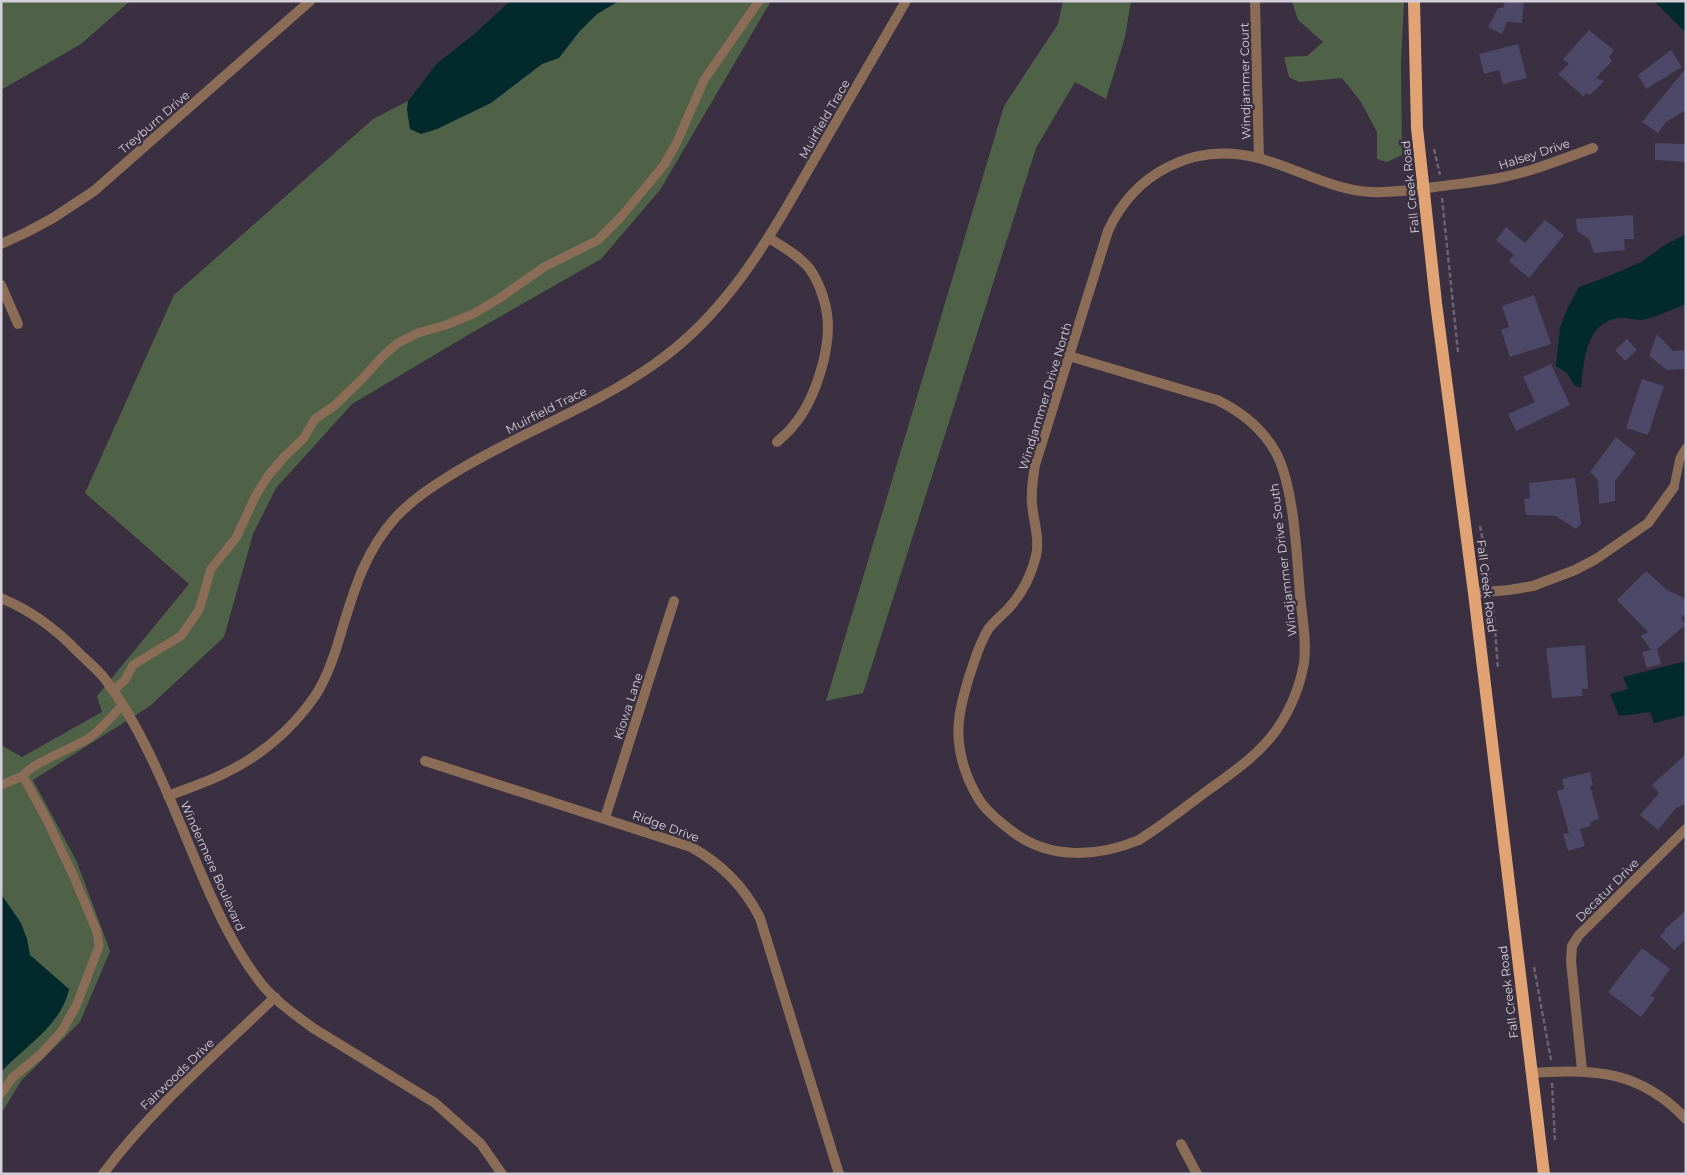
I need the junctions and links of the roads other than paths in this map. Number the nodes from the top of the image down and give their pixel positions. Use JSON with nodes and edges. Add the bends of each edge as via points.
{"nodes":[{"id":1,"x":310,"y":1,"type":"edge"},
{"id":2,"x":759,"y":1,"type":"edge"},
{"id":3,"x":906,"y":1,"type":"edge"},
{"id":4,"x":1414,"y":1,"type":"edge"},
{"id":5,"x":1255,"y":3,"type":"dead end"},
{"id":6,"x":1593,"y":148,"type":"dead end"},
{"id":7,"x":1259,"y":158,"type":"junction"},
{"id":8,"x":1424,"y":188,"type":"junction"},
{"id":9,"x":769,"y":238,"type":"junction"},
{"id":10,"x":1,"y":244,"type":"edge"},
{"id":11,"x":1,"y":285,"type":"edge"},
{"id":12,"x":18,"y":324,"type":"dead end"},
{"id":13,"x":1069,"y":356,"type":"junction"},
{"id":14,"x":777,"y":442,"type":"dead end"},
{"id":15,"x":1686,"y":448,"type":"edge"},
{"id":16,"x":1674,"y":487,"type":"joint"},
{"id":17,"x":1474,"y":593,"type":"junction"},
{"id":18,"x":1,"y":598,"type":"edge"},
{"id":19,"x":674,"y":601,"type":"dead end"},
{"id":20,"x":113,"y":691,"type":"junction"},
{"id":21,"x":123,"y":705,"type":"junction"},
{"id":22,"x":425,"y":760,"type":"dead end"},
{"id":23,"x":23,"y":776,"type":"junction"},
{"id":24,"x":1,"y":785,"type":"edge"},
{"id":25,"x":168,"y":796,"type":"junction"},
{"id":26,"x":605,"y":818,"type":"junction"},
{"id":27,"x":1686,"y":829,"type":"edge"},
{"id":28,"x":1121,"y":847,"type":"joint"},
{"id":29,"x":275,"y":997,"type":"junction"},
{"id":30,"x":1582,"y":1070,"type":"junction"},
{"id":31,"x":1532,"y":1073,"type":"junction"},
{"id":32,"x":1,"y":1094,"type":"edge"},
{"id":33,"x":1686,"y":1119,"type":"edge"},
{"id":34,"x":1182,"y":1144,"type":"dead end"},
{"id":35,"x":103,"y":1174,"type":"edge"},
{"id":36,"x":502,"y":1174,"type":"edge"},
{"id":37,"x":839,"y":1174,"type":"edge"},
{"id":38,"x":1196,"y":1174,"type":"edge"},
{"id":39,"x":1544,"y":1174,"type":"edge"}],
"edges":[{"from":1,"to":10,"type":"street","name":"Treyburn Drive","via":[[94,191],[53,218]]},
{"from":2,"to":20,"type":"lane","via":[[704,80],[664,165],[620,218],[598,240],[544,267],[473,314],[398,343],[334,406],[315,419],[303,439],[284,457],[257,493],[236,538],[211,569],[199,610],[181,636],[133,665],[125,680]]},
{"from":3,"to":9,"type":"street","name":"Muirfield Trace"},
{"from":4,"to":8,"type":"main road","name":"Fall Creek Road","via":[[1417,128]]},
{"from":5,"to":7,"type":"street","name":"Windjammer Court"},
{"from":6,"to":8,"type":"street","name":"Halsey Drive","via":[[1499,178]]},
{"from":7,"to":8,"type":"street","name":"Windjammer Drive North","via":[[1350,190],[1394,192]]},
{"from":7,"to":13,"type":"street","name":"Windjammer Drive North","via":[[1238,154],[1194,157],[1160,170],[1141,185],[1114,218],[1108,231]]},
{"from":8,"to":17,"type":"main road","name":"Fall Creek Road"},
{"from":9,"to":14,"type":"street","via":[[797,256],[809,269],[821,291],[827,314],[827,341],[808,405],[794,426]]},
{"from":9,"to":25,"type":"street","name":"Muirfield Trace","via":[[715,312],[656,363],[628,382],[482,456],[412,501],[389,526],[368,558],[354,587],[326,672],[315,695],[298,716],[251,758]]},
{"from":11,"to":12,"type":"street"},
{"from":13,"to":28,"type":"street","name":"Windjammer Drive North","via":[[1035,465],[1032,503],[1037,554],[1022,591],[990,627],[978,650],[964,696],[959,745],[966,772],[980,801],[998,821],[1021,838],[1046,849],[1071,853]]},
{"from":13,"to":28,"type":"street","name":"Windjammer Drive South","via":[[1217,400],[1254,423],[1276,452],[1285,477],[1297,554],[1304,662],[1291,703],[1278,728],[1246,762],[1155,830]]},
{"from":15,"to":16,"type":"lane","via":[[1680,458]]},
{"from":16,"to":17,"type":"street","via":[[1648,523],[1596,559],[1533,586]]},
{"from":17,"to":31,"type":"main road","name":"Fall Creek Road"},
{"from":18,"to":20,"type":"street","name":"Windermere Boulevard","via":[[35,616],[65,639]]},
{"from":19,"to":26,"type":"street","name":"Kiowa Lane"},
{"from":20,"to":21,"type":"street","name":"Windermere Boulevard"},
{"from":21,"to":23,"type":"lane","via":[[92,736],[29,769]]},
{"from":21,"to":25,"type":"street","name":"Windermere Boulevard"},
{"from":22,"to":26,"type":"street","name":"Ridge Drive"},
{"from":23,"to":24,"type":"lane"},
{"from":23,"to":32,"type":"lane","via":[[74,877],[98,932],[100,946],[77,1004],[62,1031],[12,1078]]},
{"from":25,"to":29,"type":"street","name":"Windermere Boulevard","via":[[224,927],[258,980]]},
{"from":26,"to":37,"type":"street","name":"Ridge Drive","via":[[691,847],[720,865],[745,892],[760,918]]},
{"from":27,"to":30,"type":"street","name":"Decatur Drive","via":[[1579,935],[1572,946]]},
{"from":29,"to":35,"type":"street","name":"Fairwoods Drive","via":[[148,1119]]},
{"from":29,"to":36,"type":"street","name":"Windermere Boulevard","via":[[313,1028],[435,1103],[481,1144]]},
{"from":30,"to":31,"type":"street"},
{"from":30,"to":33,"type":"street","via":[[1645,1087],[1673,1105]]},
{"from":31,"to":39,"type":"main road","name":"Fall Creek Road"},
{"from":34,"to":38,"type":"street"}]}
